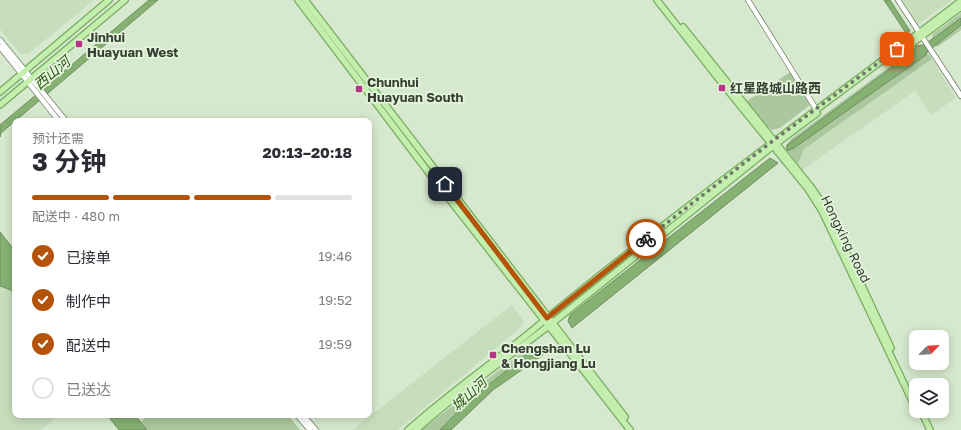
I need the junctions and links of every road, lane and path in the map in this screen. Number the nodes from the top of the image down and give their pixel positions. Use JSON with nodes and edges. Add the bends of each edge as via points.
{"nodes":[{"id":1,"x":110,"y":0,"type":"edge"},
{"id":2,"x":125,"y":0,"type":"edge"},
{"id":3,"x":298,"y":0,"type":"edge"},
{"id":4,"x":305,"y":0,"type":"edge"},
{"id":5,"x":657,"y":0,"type":"edge"},
{"id":6,"x":662,"y":0,"type":"edge"},
{"id":7,"x":748,"y":0,"type":"edge"},
{"id":8,"x":898,"y":0,"type":"edge"},
{"id":9,"x":961,"y":1,"type":"edge"},
{"id":10,"x":961,"y":7,"type":"edge"},
{"id":11,"x":920,"y":34,"type":"junction"},
{"id":12,"x":0,"y":40,"type":"edge"},
{"id":13,"x":0,"y":47,"type":"edge"},
{"id":14,"x":24,"y":73,"type":"junction"},
{"id":15,"x":29,"y":80,"type":"junction"},
{"id":16,"x":0,"y":92,"type":"edge"},
{"id":17,"x":961,"y":96,"type":"edge"},
{"id":18,"x":44,"y":98,"type":"junction"},
{"id":19,"x":0,"y":105,"type":"edge"},
{"id":20,"x":816,"y":109,"type":"junction"},
{"id":21,"x":57,"y":118,"type":"edge"},
{"id":22,"x":63,"y":118,"type":"edge"},
{"id":23,"x":773,"y":143,"type":"junction"},
{"id":24,"x":545,"y":319,"type":"junction"},
{"id":25,"x":550,"y":325,"type":"junction"},
{"id":26,"x":909,"y":386,"type":"edge"},
{"id":27,"x":909,"y":395,"type":"edge"},
{"id":28,"x":300,"y":418,"type":"edge"},
{"id":29,"x":306,"y":418,"type":"edge"},
{"id":30,"x":920,"y":418,"type":"edge"},
{"id":31,"x":924,"y":418,"type":"edge"},
{"id":32,"x":310,"y":430,"type":"edge"},
{"id":33,"x":316,"y":430,"type":"edge"},
{"id":34,"x":408,"y":430,"type":"edge"},
{"id":35,"x":416,"y":430,"type":"edge"},
{"id":36,"x":630,"y":430,"type":"edge"},
{"id":37,"x":635,"y":430,"type":"edge"},
{"id":38,"x":926,"y":430,"type":"edge"},
{"id":39,"x":930,"y":430,"type":"edge"}],
"edges":[{"from":1,"to":14,"type":"main road"},
{"from":2,"to":15,"type":"main road"},
{"from":3,"to":24,"type":"main road"},
{"from":4,"to":24,"type":"main road"},
{"from":5,"to":23,"type":"main road","name":"Hongxing Road"},
{"from":6,"to":23,"type":"main road","name":"Hongxing Road"},
{"from":7,"to":20,"type":"street"},
{"from":8,"to":11,"type":"street"},
{"from":9,"to":11,"type":"main road"},
{"from":10,"to":11,"type":"main road"},
{"from":11,"to":17,"type":"street"},
{"from":11,"to":20,"type":"main road"},
{"from":11,"to":23,"type":"main road"},
{"from":12,"to":14,"type":"street"},
{"from":13,"to":14,"type":"street"},
{"from":14,"to":15,"type":"street"},
{"from":14,"to":16,"type":"main road"},
{"from":15,"to":18,"type":"street"},
{"from":15,"to":19,"type":"main road"},
{"from":18,"to":21,"type":"street"},
{"from":18,"to":22,"type":"street"},
{"from":20,"to":23,"type":"main road"},
{"from":23,"to":24,"type":"main road"},
{"from":23,"to":25,"type":"main road"},
{"from":23,"to":26,"type":"main road","name":"Hongxing Road","via":[[826,208]]},
{"from":23,"to":27,"type":"main road","name":"Hongxing Road","via":[[822,210]]},
{"from":24,"to":25,"type":"main road"},
{"from":24,"to":34,"type":"main road"},
{"from":25,"to":35,"type":"main road"},
{"from":25,"to":36,"type":"main road"},
{"from":25,"to":37,"type":"main road"},
{"from":28,"to":32,"type":"street"},
{"from":29,"to":33,"type":"street"},
{"from":30,"to":38,"type":"main road","name":"Hongxing Road"},
{"from":31,"to":39,"type":"main road"}]}
